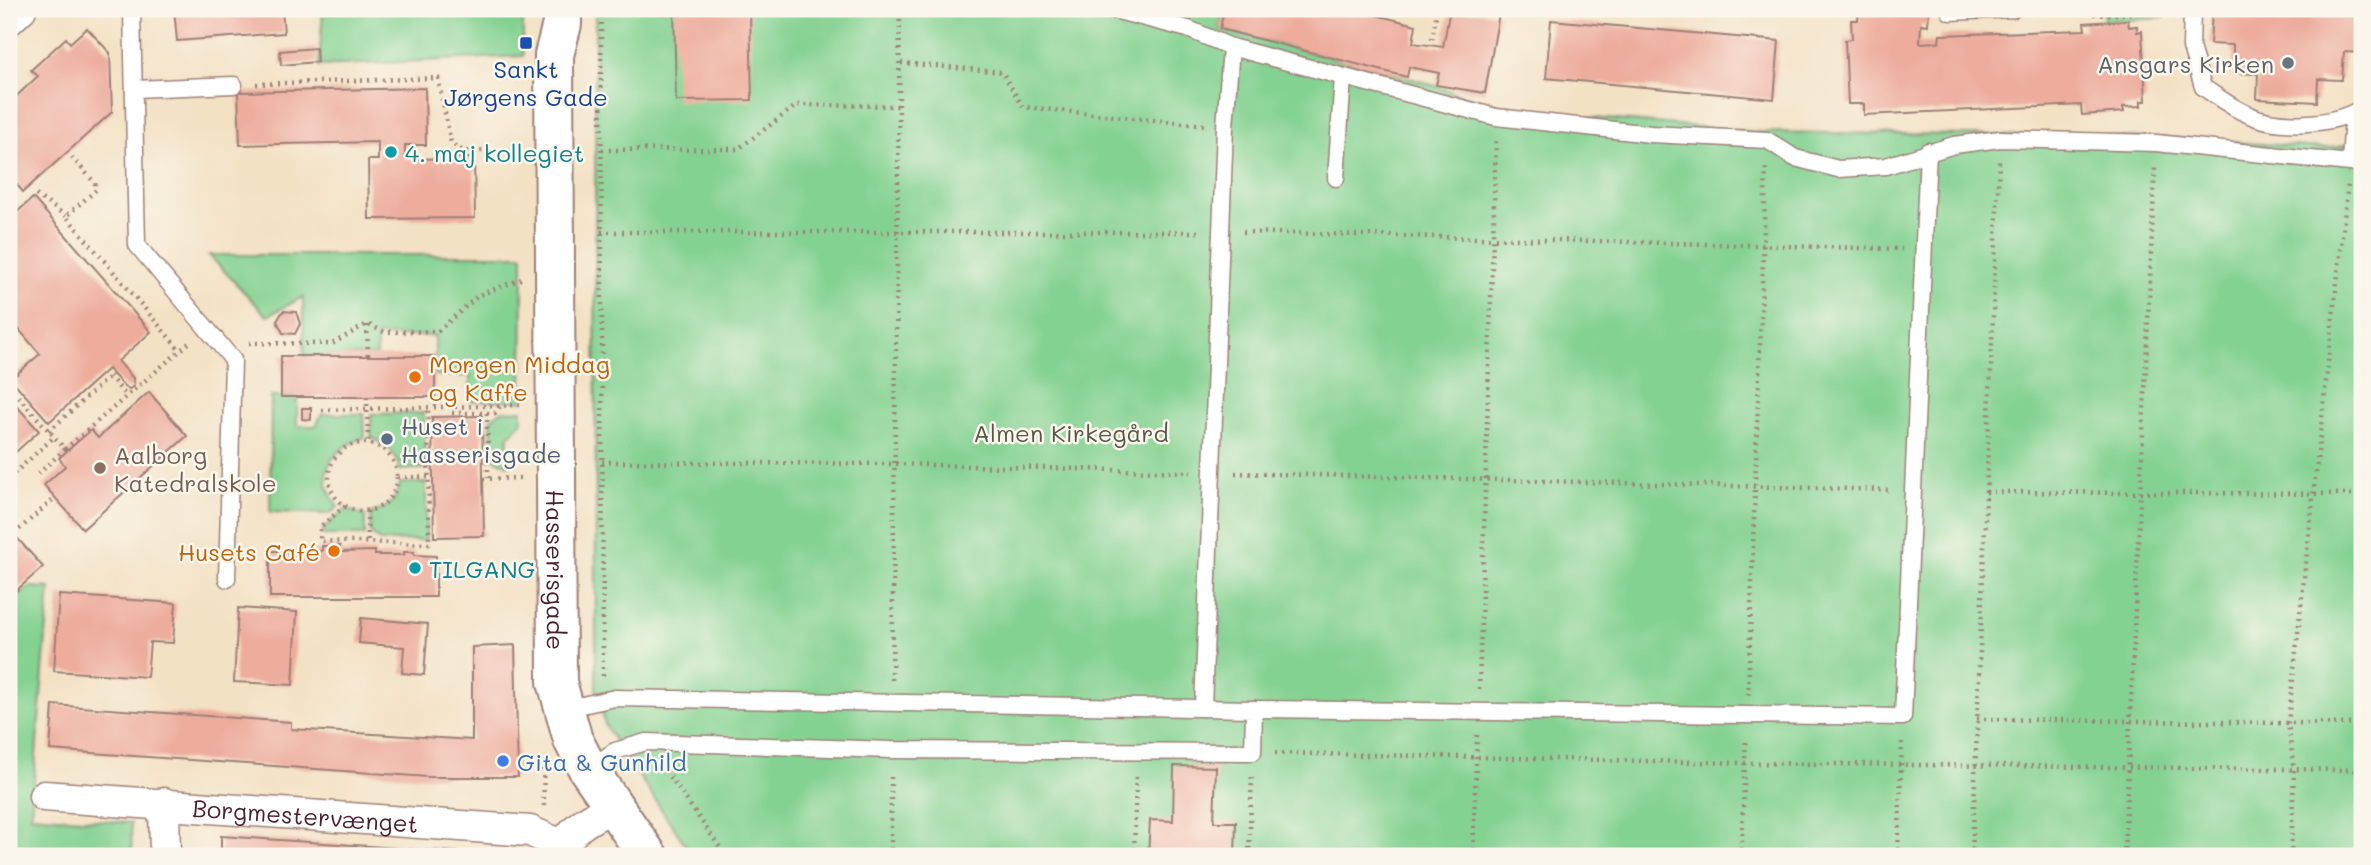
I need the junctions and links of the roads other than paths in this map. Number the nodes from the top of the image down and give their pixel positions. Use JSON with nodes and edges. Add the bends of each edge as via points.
{"nodes":[{"id":1,"x":22,"y":9,"type":"edge"},
{"id":2,"x":132,"y":9,"type":"edge"},
{"id":3,"x":562,"y":9,"type":"edge"},
{"id":4,"x":1110,"y":9,"type":"edge"},
{"id":5,"x":1951,"y":9,"type":"edge"},
{"id":6,"x":2013,"y":9,"type":"edge"},
{"id":7,"x":2192,"y":9,"type":"edge"},
{"id":8,"x":9,"y":20,"type":"edge"},
{"id":9,"x":1231,"y":47,"type":"junction"},
{"id":10,"x":1343,"y":77,"type":"junction"},
{"id":11,"x":234,"y":85,"type":"road end"},
{"id":12,"x":134,"y":89,"type":"junction"},
{"id":13,"x":2358,"y":111,"type":"edge"},
{"id":14,"x":1928,"y":151,"type":"junction"},
{"id":15,"x":1336,"y":178,"type":"dead end"},
{"id":16,"x":227,"y":579,"type":"dead end"},
{"id":17,"x":1203,"y":708,"type":"junction"},
{"id":18,"x":563,"y":709,"type":"junction"},
{"id":19,"x":1254,"y":709,"type":"junction"},
{"id":20,"x":588,"y":769,"type":"junction"},
{"id":21,"x":44,"y":796,"type":"dead end"},
{"id":22,"x":164,"y":803,"type":"junction"},
{"id":23,"x":613,"y":807,"type":"junction"},
{"id":24,"x":561,"y":851,"type":"edge"},
{"id":25,"x":165,"y":856,"type":"edge"},
{"id":26,"x":648,"y":856,"type":"edge"}],
"edges":[{"from":1,"to":8,"type":"street"},
{"from":2,"to":12,"type":"lane"},
{"from":3,"to":18,"type":"street","name":"Hasserisgade","via":[[554,55],[557,682]]},
{"from":4,"to":9,"type":"lane","via":[[1188,29]]},
{"from":5,"to":6,"type":"lane"},
{"from":7,"to":13,"type":"lane","via":[[2191,47],[2203,87],[2247,115],[2283,123],[2322,121]]},
{"from":9,"to":10,"type":"lane"},
{"from":9,"to":17,"type":"lane"},
{"from":10,"to":14,"type":"lane","via":[[1496,117],[1651,134],[1767,140],[1794,158],[1838,169],[1886,166]]},
{"from":10,"to":15,"type":"lane"},
{"from":11,"to":12,"type":"lane"},
{"from":12,"to":16,"type":"lane","via":[[137,245],[233,360]]},
{"from":13,"to":14,"type":"lane","via":[[2350,163],[2156,143],[2000,139]]},
{"from":14,"to":19,"type":"lane","via":[[1903,717]]},
{"from":17,"to":18,"type":"lane","via":[[609,699]]},
{"from":17,"to":19,"type":"lane"},
{"from":18,"to":20,"type":"street","name":"Hasserisgade"},
{"from":19,"to":20,"type":"lane","via":[[1253,752],[891,750],[646,742],[615,751]]},
{"from":20,"to":23,"type":"street","name":"Hasserisgade"},
{"from":21,"to":22,"type":"street","name":"Borgmestervænget"},
{"from":22,"to":24,"type":"street","name":"Borgmestervænget","via":[[530,831]]},
{"from":22,"to":25,"type":"street"},
{"from":23,"to":24,"type":"street","via":[[575,829]]},
{"from":23,"to":26,"type":"street","name":"Hasserisgade"}]}
